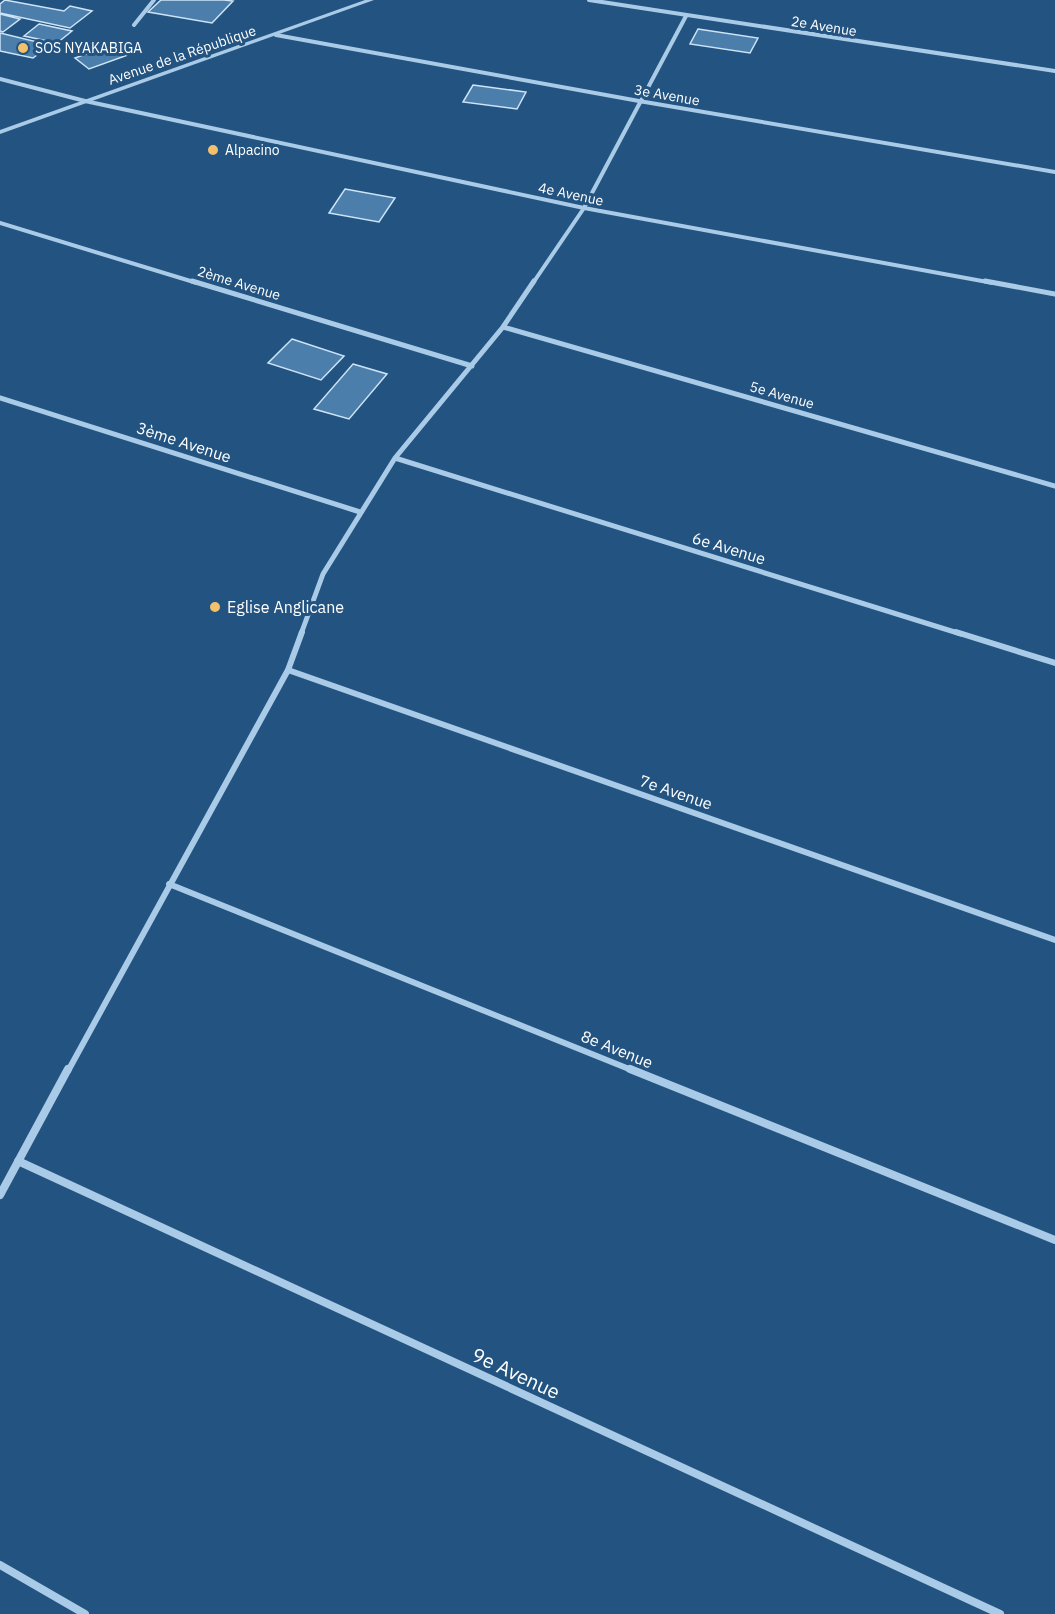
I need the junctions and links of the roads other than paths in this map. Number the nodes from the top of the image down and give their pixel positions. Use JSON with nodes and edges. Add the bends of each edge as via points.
{"nodes":[{"id":1,"x":154,"y":0,"type":"edge"},
{"id":2,"x":371,"y":0,"type":"edge"},
{"id":3,"x":589,"y":0,"type":"edge"},
{"id":4,"x":686,"y":16,"type":"junction"},
{"id":5,"x":134,"y":25,"type":"dead end"},
{"id":6,"x":276,"y":35,"type":"junction"},
{"id":7,"x":1055,"y":71,"type":"edge"},
{"id":8,"x":0,"y":79,"type":"edge"},
{"id":9,"x":85,"y":101,"type":"junction"},
{"id":10,"x":639,"y":101,"type":"junction"},
{"id":11,"x":0,"y":132,"type":"edge"},
{"id":12,"x":1055,"y":172,"type":"edge"},
{"id":13,"x":584,"y":208,"type":"junction"},
{"id":14,"x":0,"y":223,"type":"edge"},
{"id":15,"x":1055,"y":294,"type":"edge"},
{"id":16,"x":503,"y":327,"type":"junction"},
{"id":17,"x":472,"y":366,"type":"junction"},
{"id":18,"x":0,"y":398,"type":"edge"},
{"id":19,"x":395,"y":458,"type":"junction"},
{"id":20,"x":1055,"y":486,"type":"edge"},
{"id":21,"x":360,"y":512,"type":"junction"},
{"id":22,"x":1055,"y":663,"type":"edge"},
{"id":23,"x":288,"y":670,"type":"junction"},
{"id":24,"x":169,"y":884,"type":"junction"},
{"id":25,"x":1055,"y":940,"type":"edge"},
{"id":26,"x":18,"y":1161,"type":"junction"},
{"id":27,"x":0,"y":1195,"type":"edge"},
{"id":28,"x":1055,"y":1240,"type":"edge"},
{"id":29,"x":0,"y":1565,"type":"edge"},
{"id":30,"x":85,"y":1614,"type":"edge"},
{"id":31,"x":1000,"y":1614,"type":"edge"}],
"edges":[{"from":1,"to":5,"type":"street"},
{"from":2,"to":6,"type":"street","name":"Avenue de la République"},
{"from":3,"to":4,"type":"street","name":"2e Avenue"},
{"from":4,"to":7,"type":"street","name":"2e Avenue"},
{"from":4,"to":10,"type":"street"},
{"from":6,"to":9,"type":"street","name":"Avenue de la République"},
{"from":6,"to":10,"type":"street","name":"3e Avenue"},
{"from":8,"to":9,"type":"street","name":"4e Avenue"},
{"from":9,"to":11,"type":"street","name":"Avenue de la République"},
{"from":9,"to":13,"type":"street","name":"4e Avenue"},
{"from":10,"to":12,"type":"street","name":"3e Avenue"},
{"from":10,"to":13,"type":"street"},
{"from":13,"to":15,"type":"street","name":"4e Avenue"},
{"from":13,"to":16,"type":"street"},
{"from":14,"to":17,"type":"street","name":"2ème Avenue"},
{"from":16,"to":17,"type":"street"},
{"from":16,"to":20,"type":"street","name":"5e Avenue"},
{"from":17,"to":19,"type":"street"},
{"from":18,"to":21,"type":"street","name":"3ème Avenue"},
{"from":19,"to":21,"type":"street"},
{"from":19,"to":22,"type":"street","name":"6e Avenue"},
{"from":21,"to":23,"type":"street","via":[[323,574]]},
{"from":23,"to":24,"type":"street"},
{"from":23,"to":25,"type":"street","name":"7e Avenue"},
{"from":24,"to":26,"type":"street"},
{"from":24,"to":28,"type":"street","name":"8e Avenue"},
{"from":26,"to":27,"type":"street"},
{"from":26,"to":31,"type":"street","name":"9e Avenue"},
{"from":29,"to":30,"type":"street"}]}
